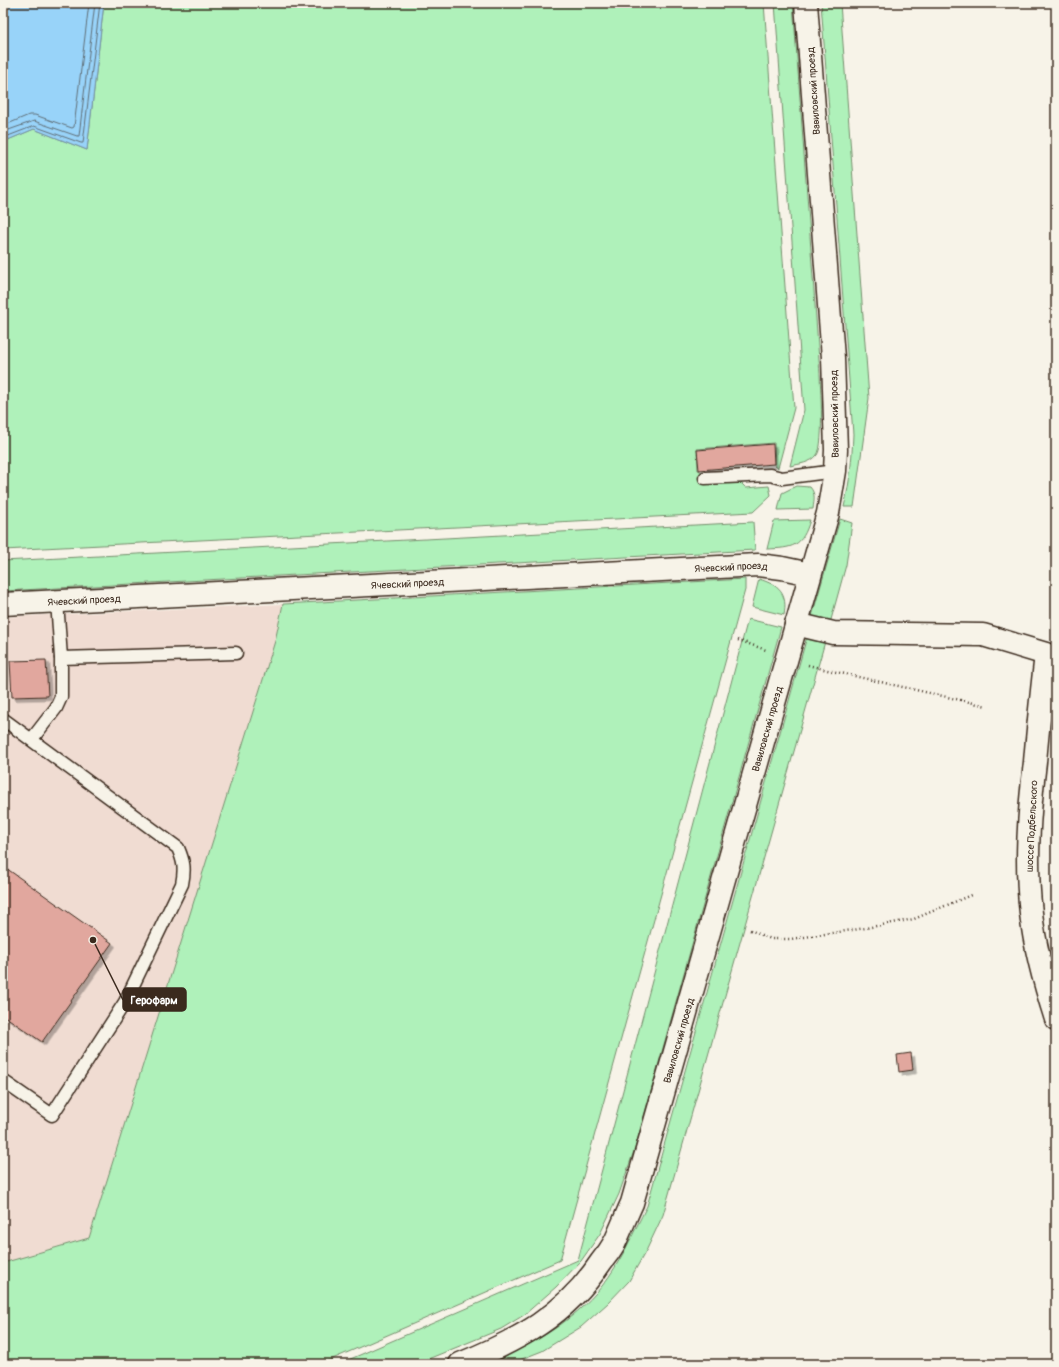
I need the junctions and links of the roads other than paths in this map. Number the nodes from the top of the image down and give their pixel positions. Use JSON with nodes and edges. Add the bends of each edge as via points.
{"nodes":[{"id":1,"x":806,"y":3,"type":"edge"},
{"id":2,"x":835,"y":471,"type":"junction"},
{"id":3,"x":705,"y":478,"type":"dead end"},
{"id":4,"x":810,"y":574,"type":"junction"},
{"id":5,"x":57,"y":601,"type":"junction"},
{"id":6,"x":3,"y":604,"type":"edge"},
{"id":7,"x":796,"y":624,"type":"junction"},
{"id":8,"x":236,"y":653,"type":"dead end"},
{"id":9,"x":61,"y":658,"type":"junction"},
{"id":10,"x":3,"y":718,"type":"edge"},
{"id":11,"x":32,"y":739,"type":"junction"},
{"id":12,"x":1056,"y":1020,"type":"edge"},
{"id":13,"x":3,"y":1081,"type":"edge"},
{"id":14,"x":460,"y":1364,"type":"edge"}],
"edges":[{"from":1,"to":2,"type":"street","name":"Вавиловский проезд","via":[[833,358]]},
{"from":2,"to":3,"type":"lane","via":[[782,478],[770,475]]},
{"from":2,"to":4,"type":"street","name":"Вавиловский проезд","via":[[828,514]]},
{"from":4,"to":5,"type":"street","name":"Ячевский проезд","via":[[758,565]]},
{"from":4,"to":7,"type":"street","name":"Вавиловский проезд"},
{"from":5,"to":6,"type":"street","name":"Ячевский проезд"},
{"from":5,"to":9,"type":"lane"},
{"from":7,"to":12,"type":"street","name":"шоссе Подбельского","via":[[833,633],[983,635],[1046,654],[1031,800],[1029,890],[1036,945]]},
{"from":7,"to":14,"type":"street","name":"Вавиловский проезд","via":[[632,1203],[614,1243],[593,1275],[564,1306],[532,1330],[498,1349]]},
{"from":8,"to":9,"type":"lane"},
{"from":9,"to":11,"type":"lane","via":[[61,697],[56,708]]},
{"from":10,"to":11,"type":"lane"},
{"from":11,"to":13,"type":"lane","via":[[178,848],[185,871],[182,884],[125,1002],[52,1115]]}]}
